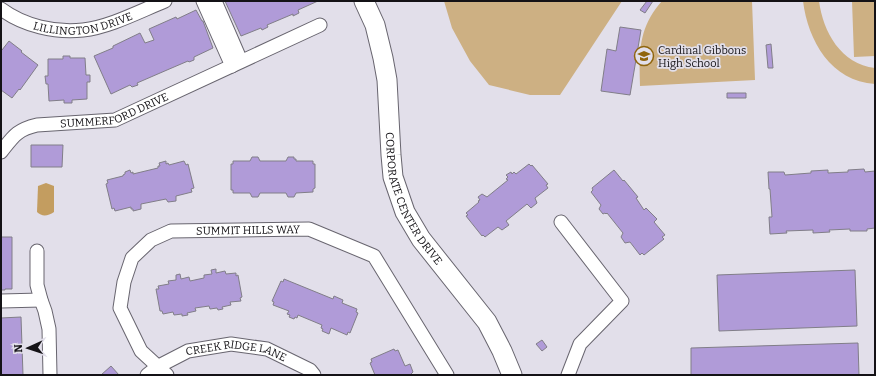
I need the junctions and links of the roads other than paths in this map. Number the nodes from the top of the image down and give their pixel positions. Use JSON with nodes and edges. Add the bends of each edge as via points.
{"nodes":[{"id":1,"x":165,"y":1,"type":"edge"},
{"id":2,"x":204,"y":1,"type":"edge"},
{"id":3,"x":215,"y":1,"type":"edge"},
{"id":4,"x":364,"y":1,"type":"edge"},
{"id":5,"x":1,"y":9,"type":"edge"},
{"id":6,"x":320,"y":25,"type":"dead end"},
{"id":7,"x":236,"y":63,"type":"junction"},
{"id":8,"x":1,"y":152,"type":"edge"},
{"id":9,"x":561,"y":222,"type":"dead end"},
{"id":10,"x":37,"y":251,"type":"dead end"},
{"id":11,"x":41,"y":300,"type":"junction"},
{"id":12,"x":1,"y":301,"type":"edge"},
{"id":13,"x":157,"y":372,"type":"edge"},
{"id":14,"x":50,"y":375,"type":"edge"},
{"id":15,"x":314,"y":375,"type":"edge"},
{"id":16,"x":447,"y":375,"type":"edge"},
{"id":17,"x":512,"y":375,"type":"edge"},
{"id":18,"x":568,"y":375,"type":"edge"}],
"edges":[{"from":1,"to":5,"type":"street","name":"LILLINGTON DRIVE","via":[[116,21],[84,30],[45,28],[24,22]]},
{"from":2,"to":7,"type":"street"},
{"from":3,"to":7,"type":"street"},
{"from":4,"to":17,"type":"street","name":"CORPORATE CENTER DRIVE","via":[[375,25],[383,58],[387,80],[393,176],[405,212],[421,239],[487,322]]},
{"from":6,"to":7,"type":"street","name":"SUMMERFORD DRIVE"},
{"from":7,"to":8,"type":"street","name":"SUMMERFORD DRIVE","via":[[115,120],[27,127],[19,131]]},
{"from":9,"to":18,"type":"street","via":[[622,301],[580,344]]},
{"from":10,"to":11,"type":"street","via":[[37,285]]},
{"from":11,"to":12,"type":"street"},
{"from":11,"to":14,"type":"street","via":[[49,329]]},
{"from":13,"to":15,"type":"street","name":"CREEK RIDGE LANE","via":[[188,351],[231,344],[267,349],[310,370]]},
{"from":13,"to":16,"type":"street","name":"SUMMIT HILLS WAY","via":[[141,351],[120,308],[124,282],[132,258],[151,240],[171,231],[309,229],[374,256]]}]}
